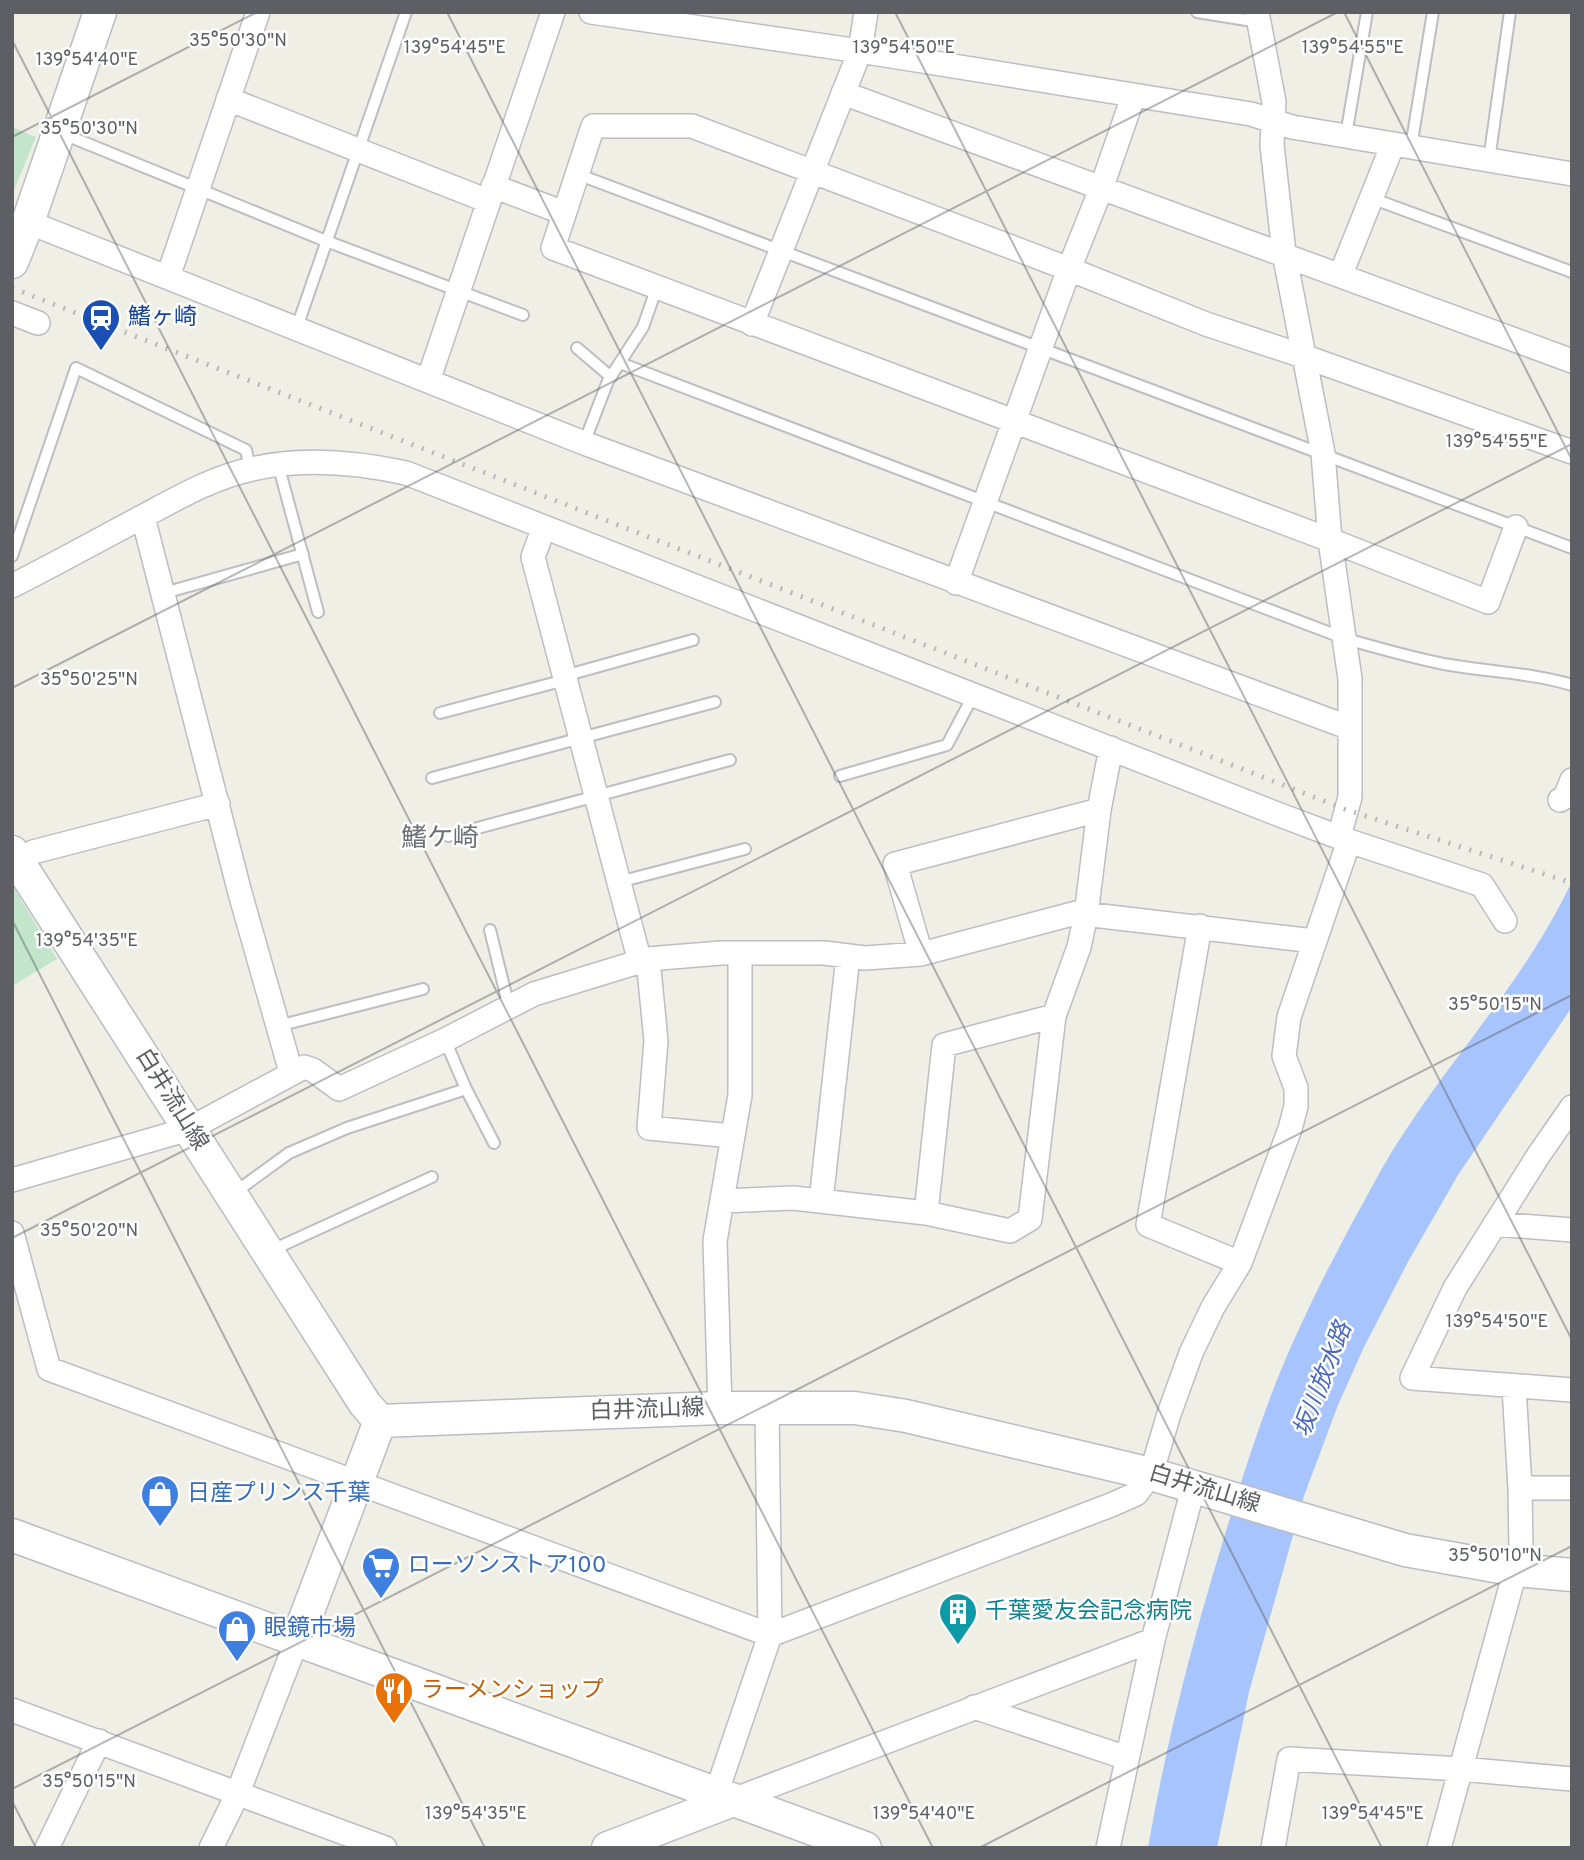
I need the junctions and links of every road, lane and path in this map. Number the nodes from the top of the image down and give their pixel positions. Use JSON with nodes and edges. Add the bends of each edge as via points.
{"nodes":[{"id":1,"x":100,"y":12,"type":"edge"},
{"id":2,"x":258,"y":12,"type":"edge"},
{"id":3,"x":406,"y":12,"type":"edge"},
{"id":4,"x":553,"y":12,"type":"edge"},
{"id":5,"x":591,"y":12,"type":"edge"},
{"id":6,"x":866,"y":12,"type":"edge"},
{"id":7,"x":1197,"y":12,"type":"edge"},
{"id":8,"x":1367,"y":12,"type":"edge"},
{"id":9,"x":1433,"y":12,"type":"edge"},
{"id":10,"x":1510,"y":12,"type":"edge"},
{"id":11,"x":1258,"y":17,"type":"edge"},
{"id":12,"x":860,"y":51,"type":"junction"},
{"id":13,"x":843,"y":93,"type":"junction"},
{"id":14,"x":1133,"y":97,"type":"junction"},
{"id":15,"x":228,"y":99,"type":"junction"},
{"id":16,"x":1273,"y":119,"type":"junction"},
{"id":17,"x":59,"y":132,"type":"junction"},
{"id":18,"x":1346,"y":135,"type":"junction"},
{"id":19,"x":1402,"y":146,"type":"junction"},
{"id":20,"x":358,"y":150,"type":"junction"},
{"id":21,"x":1489,"y":160,"type":"junction"},
{"id":22,"x":811,"y":170,"type":"junction"},
{"id":23,"x":1571,"y":170,"type":"edge"},
{"id":24,"x":577,"y":174,"type":"junction"},
{"id":25,"x":198,"y":189,"type":"junction"},
{"id":26,"x":1101,"y":189,"type":"junction"},
{"id":27,"x":491,"y":194,"type":"junction"},
{"id":28,"x":1371,"y":198,"type":"junction"},
{"id":29,"x":564,"y":213,"type":"junction"},
{"id":30,"x":28,"y":222,"type":"junction"},
{"id":31,"x":326,"y":241,"type":"junction"},
{"id":32,"x":781,"y":250,"type":"junction"},
{"id":33,"x":1284,"y":253,"type":"junction"},
{"id":34,"x":12,"y":262,"type":"edge"},
{"id":35,"x":1069,"y":269,"type":"junction"},
{"id":36,"x":1572,"y":272,"type":"edge"},
{"id":37,"x":1340,"y":274,"type":"junction"},
{"id":38,"x":168,"y":277,"type":"junction"},
{"id":39,"x":657,"y":287,"type":"junction"},
{"id":40,"x":459,"y":292,"type":"junction"},
{"id":41,"x":12,"y":313,"type":"edge"},
{"id":42,"x":523,"y":315,"type":"dead end"},
{"id":43,"x":38,"y":323,"type":"dead end"},
{"id":44,"x":751,"y":324,"type":"junction"},
{"id":45,"x":297,"y":327,"type":"junction"},
{"id":46,"x":1040,"y":347,"type":"junction"},
{"id":47,"x":577,"y":348,"type":"dead end"},
{"id":48,"x":1303,"y":356,"type":"junction"},
{"id":49,"x":1572,"y":361,"type":"edge"},
{"id":50,"x":620,"y":363,"type":"junction"},
{"id":51,"x":611,"y":377,"type":"junction"},
{"id":52,"x":428,"y":381,"type":"junction"},
{"id":53,"x":1014,"y":421,"type":"junction"},
{"id":54,"x":584,"y":443,"type":"junction"},
{"id":55,"x":1572,"y":452,"type":"edge"},
{"id":56,"x":1323,"y":453,"type":"junction"},
{"id":57,"x":278,"y":464,"type":"junction"},
{"id":58,"x":250,"y":469,"type":"junction"},
{"id":59,"x":985,"y":500,"type":"junction"},
{"id":60,"x":143,"y":517,"type":"junction"},
{"id":61,"x":544,"y":527,"type":"junction"},
{"id":62,"x":1516,"y":527,"type":"junction"},
{"id":63,"x":1330,"y":540,"type":"junction"},
{"id":64,"x":1572,"y":548,"type":"edge"},
{"id":65,"x":303,"y":554,"type":"junction"},
{"id":66,"x":12,"y":556,"type":"edge"},
{"id":67,"x":956,"y":583,"type":"junction"},
{"id":68,"x":12,"y":586,"type":"edge"},
{"id":69,"x":164,"y":593,"type":"junction"},
{"id":70,"x":318,"y":612,"type":"dead end"},
{"id":71,"x":1346,"y":639,"type":"junction"},
{"id":72,"x":693,"y":640,"type":"dead end"},
{"id":73,"x":564,"y":678,"type":"junction"},
{"id":74,"x":1572,"y":685,"type":"edge"},
{"id":75,"x":974,"y":694,"type":"junction"},
{"id":76,"x":715,"y":702,"type":"dead end"},
{"id":77,"x":440,"y":713,"type":"dead end"},
{"id":78,"x":1350,"y":728,"type":"junction"},
{"id":79,"x":580,"y":739,"type":"junction"},
{"id":80,"x":1111,"y":748,"type":"junction"},
{"id":81,"x":730,"y":760,"type":"dead end"},
{"id":82,"x":840,"y":776,"type":"dead end"},
{"id":83,"x":432,"y":778,"type":"dead end"},
{"id":84,"x":1572,"y":780,"type":"edge"},
{"id":85,"x":595,"y":797,"type":"junction"},
{"id":86,"x":1560,"y":800,"type":"dead end"},
{"id":87,"x":218,"y":804,"type":"junction"},
{"id":88,"x":1099,"y":810,"type":"junction"},
{"id":89,"x":448,"y":836,"type":"dead end"},
{"id":90,"x":1344,"y":839,"type":"junction"},
{"id":91,"x":745,"y":849,"type":"dead end"},
{"id":92,"x":16,"y":857,"type":"edge"},
{"id":93,"x":619,"y":881,"type":"junction"},
{"id":94,"x":1086,"y":915,"type":"junction"},
{"id":95,"x":1504,"y":921,"type":"dead end"},
{"id":96,"x":1200,"y":926,"type":"junction"},
{"id":97,"x":490,"y":930,"type":"dead end"},
{"id":98,"x":1314,"y":941,"type":"junction"},
{"id":99,"x":740,"y":953,"type":"junction"},
{"id":100,"x":920,"y":954,"type":"junction"},
{"id":101,"x":848,"y":956,"type":"junction"},
{"id":102,"x":644,"y":960,"type":"junction"},
{"id":103,"x":423,"y":989,"type":"dead end"},
{"id":104,"x":509,"y":1007,"type":"junction"},
{"id":105,"x":1054,"y":1016,"type":"junction"},
{"id":106,"x":278,"y":1026,"type":"junction"},
{"id":107,"x":445,"y":1040,"type":"junction"},
{"id":108,"x":291,"y":1072,"type":"junction"},
{"id":109,"x":466,"y":1089,"type":"junction"},
{"id":110,"x":1572,"y":1107,"type":"edge"},
{"id":111,"x":189,"y":1129,"type":"junction"},
{"id":112,"x":732,"y":1136,"type":"junction"},
{"id":113,"x":494,"y":1143,"type":"dead end"},
{"id":114,"x":432,"y":1177,"type":"dead end"},
{"id":115,"x":12,"y":1180,"type":"edge"},
{"id":116,"x":230,"y":1195,"type":"junction"},
{"id":117,"x":723,"y":1201,"type":"junction"},
{"id":118,"x":821,"y":1201,"type":"junction"},
{"id":119,"x":926,"y":1213,"type":"junction"},
{"id":120,"x":1495,"y":1224,"type":"junction"},
{"id":121,"x":1572,"y":1230,"type":"edge"},
{"id":122,"x":12,"y":1233,"type":"edge"},
{"id":123,"x":268,"y":1251,"type":"junction"},
{"id":124,"x":1240,"y":1263,"type":"junction"},
{"id":125,"x":1514,"y":1387,"type":"junction"},
{"id":126,"x":1571,"y":1387,"type":"edge"},
{"id":127,"x":766,"y":1407,"type":"junction"},
{"id":128,"x":720,"y":1408,"type":"junction"},
{"id":129,"x":380,"y":1421,"type":"junction"},
{"id":130,"x":1151,"y":1474,"type":"junction"},
{"id":131,"x":355,"y":1482,"type":"junction"},
{"id":132,"x":1199,"y":1487,"type":"junction"},
{"id":133,"x":1520,"y":1488,"type":"junction"},
{"id":134,"x":1572,"y":1489,"type":"edge"},
{"id":135,"x":12,"y":1535,"type":"edge"},
{"id":136,"x":1517,"y":1570,"type":"junction"},
{"id":137,"x":1572,"y":1574,"type":"edge"},
{"id":138,"x":770,"y":1635,"type":"junction"},
{"id":139,"x":297,"y":1640,"type":"junction"},
{"id":140,"x":1153,"y":1640,"type":"junction"},
{"id":141,"x":974,"y":1707,"type":"junction"},
{"id":142,"x":12,"y":1710,"type":"edge"},
{"id":143,"x":99,"y":1741,"type":"junction"},
{"id":144,"x":1127,"y":1758,"type":"junction"},
{"id":145,"x":1461,"y":1769,"type":"junction"},
{"id":146,"x":1572,"y":1779,"type":"edge"},
{"id":147,"x":237,"y":1795,"type":"junction"},
{"id":148,"x":725,"y":1797,"type":"junction"},
{"id":149,"x":852,"y":1845,"type":"edge"},
{"id":150,"x":47,"y":1848,"type":"edge"},
{"id":151,"x":211,"y":1848,"type":"edge"},
{"id":152,"x":384,"y":1848,"type":"edge"},
{"id":153,"x":608,"y":1848,"type":"edge"},
{"id":154,"x":1108,"y":1848,"type":"edge"},
{"id":155,"x":1273,"y":1848,"type":"edge"},
{"id":156,"x":1439,"y":1848,"type":"edge"}],
"edges":[{"from":1,"to":17,"type":"main road"},
{"from":2,"to":15,"type":"street"},
{"from":3,"to":20,"type":"lane"},
{"from":4,"to":27,"type":"street"},
{"from":5,"to":12,"type":"street"},
{"from":6,"to":12,"type":"street"},
{"from":7,"to":11,"type":"lane"},
{"from":8,"to":18,"type":"lane"},
{"from":9,"to":19,"type":"lane"},
{"from":10,"to":21,"type":"lane"},
{"from":11,"to":16,"type":"street"},
{"from":12,"to":13,"type":"street"},
{"from":12,"to":14,"type":"street"},
{"from":13,"to":22,"type":"street"},
{"from":13,"to":26,"type":"street"},
{"from":14,"to":16,"type":"street"},
{"from":14,"to":26,"type":"street"},
{"from":15,"to":20,"type":"street"},
{"from":15,"to":25,"type":"street"},
{"from":16,"to":18,"type":"street","via":[[1292,127]]},
{"from":16,"to":33,"type":"street"},
{"from":17,"to":25,"type":"lane"},
{"from":17,"to":30,"type":"main road"},
{"from":18,"to":19,"type":"street"},
{"from":19,"to":21,"type":"street"},
{"from":19,"to":28,"type":"street"},
{"from":20,"to":27,"type":"street"},
{"from":20,"to":31,"type":"lane"},
{"from":21,"to":23,"type":"street"},
{"from":22,"to":24,"type":"street","via":[[692,126],[593,127]]},
{"from":22,"to":32,"type":"street"},
{"from":22,"to":35,"type":"street"},
{"from":24,"to":29,"type":"street"},
{"from":24,"to":32,"type":"lane"},
{"from":25,"to":31,"type":"lane"},
{"from":25,"to":38,"type":"street"},
{"from":26,"to":33,"type":"street"},
{"from":26,"to":35,"type":"street"},
{"from":27,"to":29,"type":"street"},
{"from":27,"to":40,"type":"street"},
{"from":28,"to":36,"type":"lane"},
{"from":28,"to":37,"type":"street"},
{"from":29,"to":39,"type":"street","via":[[553,248]]},
{"from":30,"to":34,"type":"main road"},
{"from":30,"to":38,"type":"street"},
{"from":31,"to":40,"type":"lane"},
{"from":31,"to":45,"type":"lane"},
{"from":32,"to":44,"type":"street"},
{"from":32,"to":46,"type":"lane"},
{"from":33,"to":37,"type":"street"},
{"from":33,"to":48,"type":"street"},
{"from":35,"to":46,"type":"street"},
{"from":35,"to":48,"type":"street","via":[[1206,324]]},
{"from":37,"to":49,"type":"street"},
{"from":38,"to":45,"type":"street"},
{"from":39,"to":44,"type":"street"},
{"from":39,"to":50,"type":"lane","via":[[643,327]]},
{"from":40,"to":42,"type":"lane"},
{"from":40,"to":52,"type":"street"},
{"from":41,"to":43,"type":"street"},
{"from":44,"to":53,"type":"street"},
{"from":45,"to":52,"type":"street"},
{"from":46,"to":53,"type":"street"},
{"from":46,"to":56,"type":"lane"},
{"from":47,"to":51,"type":"lane"},
{"from":48,"to":55,"type":"street"},
{"from":48,"to":56,"type":"street"},
{"from":50,"to":51,"type":"lane"},
{"from":50,"to":59,"type":"lane"},
{"from":51,"to":54,"type":"lane"},
{"from":52,"to":54,"type":"street"},
{"from":53,"to":59,"type":"street"},
{"from":53,"to":63,"type":"street"},
{"from":54,"to":67,"type":"street"},
{"from":56,"to":62,"type":"lane"},
{"from":56,"to":63,"type":"street"},
{"from":57,"to":58,"type":"street"},
{"from":57,"to":61,"type":"street","via":[[333,462],[405,473]]},
{"from":57,"to":65,"type":"lane"},
{"from":58,"to":60,"type":"street","via":[[201,486]]},
{"from":58,"to":66,"type":"lane","via":[[246,450],[76,368]]},
{"from":59,"to":67,"type":"street"},
{"from":59,"to":71,"type":"lane"},
{"from":60,"to":68,"type":"street"},
{"from":60,"to":69,"type":"street"},
{"from":61,"to":73,"type":"street","via":[[533,557]]},
{"from":61,"to":75,"type":"street"},
{"from":62,"to":63,"type":"street","via":[[1488,602]]},
{"from":62,"to":64,"type":"lane"},
{"from":63,"to":71,"type":"street"},
{"from":65,"to":69,"type":"lane"},
{"from":65,"to":70,"type":"lane"},
{"from":67,"to":78,"type":"street"},
{"from":69,"to":87,"type":"street"},
{"from":71,"to":74,"type":"lane","via":[[1446,664]]},
{"from":71,"to":78,"type":"street"},
{"from":72,"to":73,"type":"lane"},
{"from":73,"to":77,"type":"lane"},
{"from":73,"to":79,"type":"street"},
{"from":75,"to":80,"type":"street"},
{"from":75,"to":82,"type":"lane","via":[[947,745]]},
{"from":76,"to":79,"type":"lane"},
{"from":78,"to":90,"type":"street","via":[[1350,797]]},
{"from":79,"to":83,"type":"lane"},
{"from":79,"to":85,"type":"street"},
{"from":80,"to":88,"type":"street"},
{"from":80,"to":90,"type":"street"},
{"from":81,"to":85,"type":"lane"},
{"from":84,"to":86,"type":"street"},
{"from":85,"to":89,"type":"lane"},
{"from":85,"to":93,"type":"street"},
{"from":87,"to":92,"type":"street"},
{"from":87,"to":106,"type":"street"},
{"from":88,"to":94,"type":"street"},
{"from":88,"to":100,"type":"street","via":[[895,864]]},
{"from":90,"to":95,"type":"street","via":[[1482,884]]},
{"from":90,"to":98,"type":"street"},
{"from":91,"to":93,"type":"lane"},
{"from":92,"to":111,"type":"main road","name":"白井流山線"},
{"from":93,"to":102,"type":"street"},
{"from":94,"to":96,"type":"street"},
{"from":94,"to":100,"type":"street","via":[[1076,913]]},
{"from":94,"to":105,"type":"street"},
{"from":96,"to":98,"type":"street"},
{"from":96,"to":124,"type":"street","via":[[1148,1225]]},
{"from":97,"to":104,"type":"lane"},
{"from":98,"to":124,"type":"street","via":[[1289,1017],[1284,1056],[1296,1088],[1293,1118]]},
{"from":99,"to":101,"type":"street"},
{"from":99,"to":102,"type":"street"},
{"from":99,"to":112,"type":"street","via":[[740,1095]]},
{"from":100,"to":101,"type":"street"},
{"from":101,"to":118,"type":"street"},
{"from":102,"to":104,"type":"street","via":[[534,994]]},
{"from":102,"to":112,"type":"street","via":[[656,1041],[649,1128]]},
{"from":103,"to":106,"type":"lane"},
{"from":104,"to":107,"type":"street"},
{"from":105,"to":119,"type":"street","via":[[944,1045]]},
{"from":105,"to":119,"type":"street","via":[[1030,1219],[1010,1231]]},
{"from":106,"to":108,"type":"street"},
{"from":107,"to":108,"type":"street","via":[[339,1089],[313,1070],[304,1067]]},
{"from":107,"to":109,"type":"lane"},
{"from":108,"to":111,"type":"street"},
{"from":109,"to":113,"type":"lane"},
{"from":109,"to":116,"type":"lane","via":[[347,1128],[289,1153]]},
{"from":110,"to":120,"type":"street"},
{"from":111,"to":115,"type":"street"},
{"from":111,"to":116,"type":"main road","name":"白井流山線"},
{"from":112,"to":117,"type":"street"},
{"from":114,"to":123,"type":"lane"},
{"from":116,"to":123,"type":"main road","name":"白井流山線"},
{"from":117,"to":118,"type":"street"},
{"from":117,"to":128,"type":"street","via":[[715,1241]]},
{"from":118,"to":119,"type":"street"},
{"from":120,"to":121,"type":"street"},
{"from":120,"to":125,"type":"street","via":[[1455,1288],[1412,1378]]},
{"from":122,"to":131,"type":"street","via":[[49,1369]]},
{"from":123,"to":129,"type":"main road","name":"白井流山線"},
{"from":124,"to":130,"type":"street","via":[[1191,1353]]},
{"from":125,"to":126,"type":"street"},
{"from":125,"to":133,"type":"street"},
{"from":127,"to":128,"type":"main road","name":"白井流山線"},
{"from":127,"to":130,"type":"main road","name":"白井流山線","via":[[855,1408],[906,1416]]},
{"from":127,"to":138,"type":"street"},
{"from":128,"to":129,"type":"main road","name":"白井流山線"},
{"from":129,"to":131,"type":"main road"},
{"from":130,"to":132,"type":"main road","name":"白井流山線"},
{"from":130,"to":138,"type":"street","via":[[1136,1494],[1111,1505]]},
{"from":131,"to":138,"type":"street"},
{"from":131,"to":139,"type":"main road"},
{"from":132,"to":136,"type":"main road","name":"白井流山線","via":[[1347,1535]]},
{"from":132,"to":140,"type":"street"},
{"from":133,"to":134,"type":"street"},
{"from":133,"to":136,"type":"street"},
{"from":135,"to":139,"type":"main road"},
{"from":136,"to":137,"type":"main road","name":"白井流山線"},
{"from":136,"to":145,"type":"street"},
{"from":138,"to":148,"type":"street"},
{"from":139,"to":147,"type":"street"},
{"from":139,"to":148,"type":"main road"},
{"from":140,"to":141,"type":"street"},
{"from":140,"to":144,"type":"street"},
{"from":141,"to":144,"type":"street"},
{"from":141,"to":148,"type":"street"},
{"from":142,"to":143,"type":"street"},
{"from":143,"to":147,"type":"street"},
{"from":143,"to":150,"type":"street"},
{"from":144,"to":154,"type":"street"},
{"from":145,"to":146,"type":"street"},
{"from":145,"to":155,"type":"street","via":[[1289,1759]]},
{"from":145,"to":156,"type":"street"},
{"from":147,"to":151,"type":"street"},
{"from":147,"to":152,"type":"street"},
{"from":148,"to":149,"type":"main road"},
{"from":148,"to":153,"type":"main road"}]}
